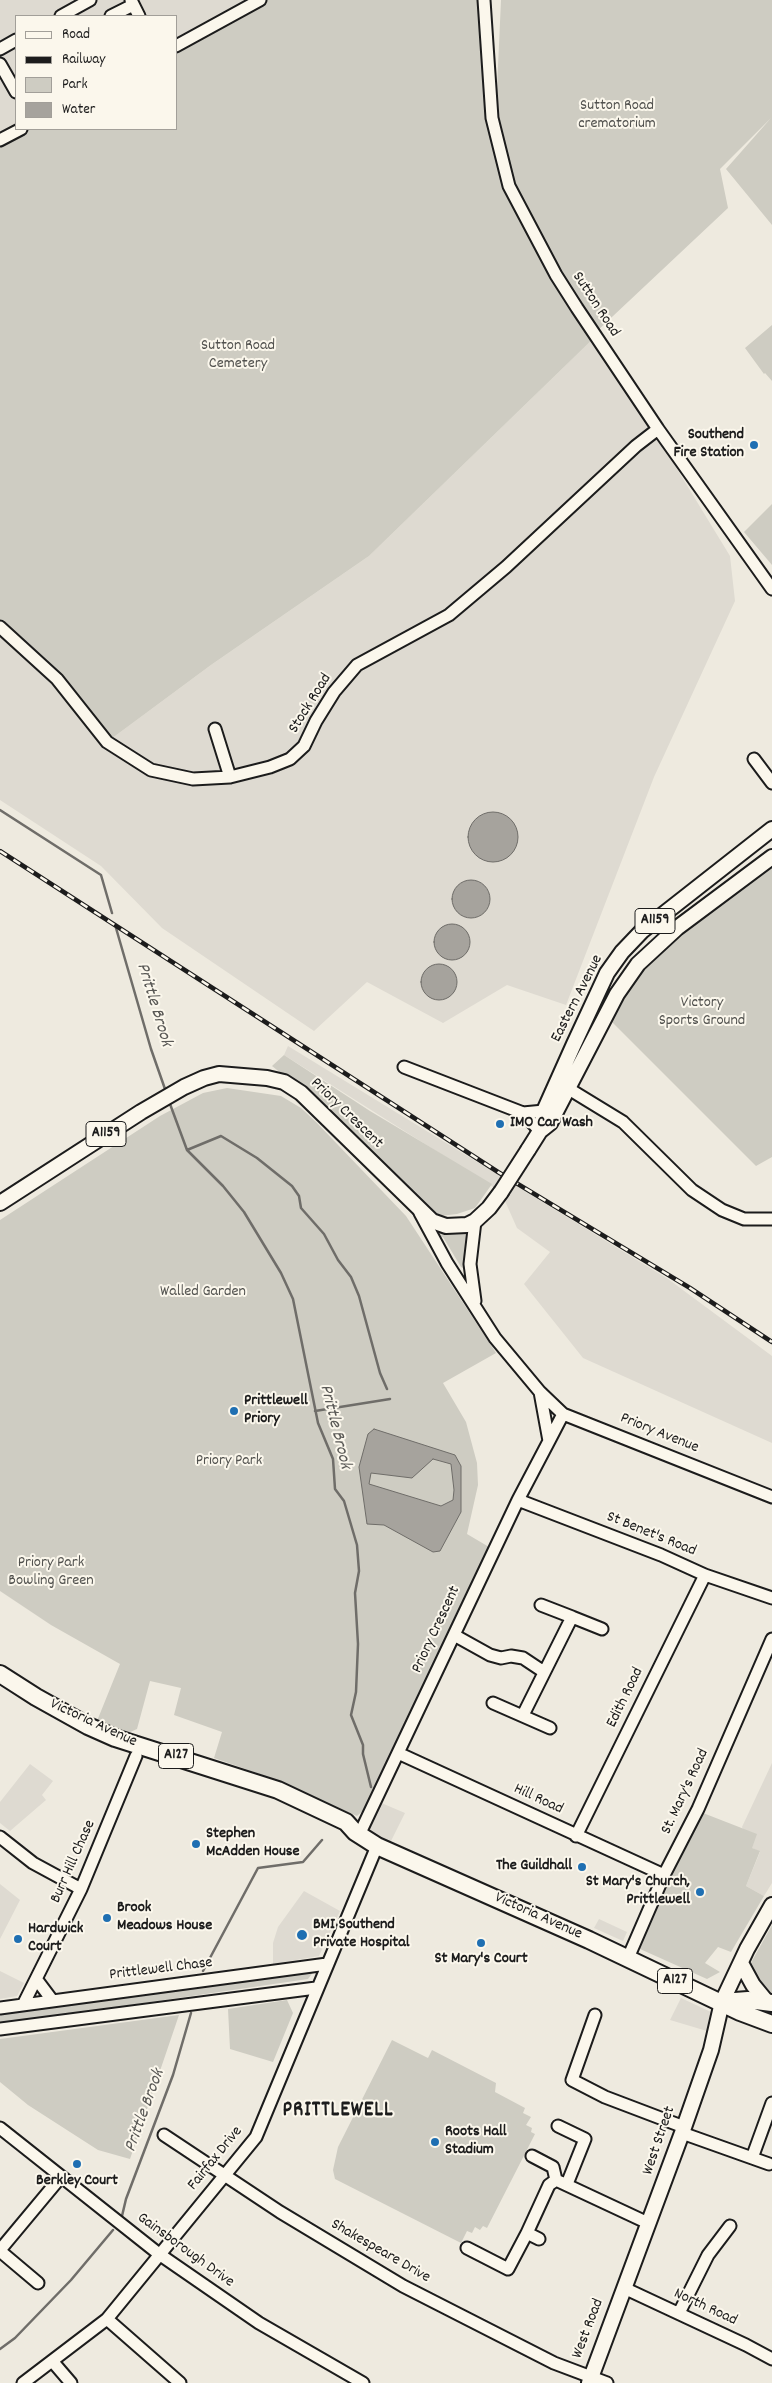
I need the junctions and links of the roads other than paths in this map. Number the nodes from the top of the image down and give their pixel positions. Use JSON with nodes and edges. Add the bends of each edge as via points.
{"nodes":[{"id":1,"x":90,"y":0,"type":"edge"},
{"id":2,"x":484,"y":0,"type":"edge"},
{"id":3,"x":254,"y":1,"type":"edge"},
{"id":4,"x":132,"y":2,"type":"edge"},
{"id":5,"x":63,"y":15,"type":"edge"},
{"id":6,"x":112,"y":15,"type":"edge"},
{"id":7,"x":138,"y":15,"type":"edge"},
{"id":8,"x":15,"y":41,"type":"edge"},
{"id":9,"x":178,"y":45,"type":"edge"},
{"id":10,"x":0,"y":49,"type":"edge"},
{"id":11,"x":15,"y":66,"type":"edge"},
{"id":12,"x":2,"y":68,"type":"edge"},
{"id":13,"x":15,"y":90,"type":"edge"},
{"id":14,"x":19,"y":130,"type":"edge"},
{"id":15,"x":0,"y":140,"type":"edge"},
{"id":16,"x":658,"y":430,"type":"junction"},
{"id":17,"x":772,"y":589,"type":"edge"},
{"id":18,"x":0,"y":627,"type":"edge"},
{"id":19,"x":215,"y":730,"type":"dead end"},
{"id":20,"x":754,"y":759,"type":"dead end"},
{"id":21,"x":230,"y":777,"type":"junction"},
{"id":22,"x":772,"y":783,"type":"edge"},
{"id":23,"x":772,"y":829,"type":"edge"},
{"id":24,"x":772,"y":857,"type":"edge"},
{"id":25,"x":404,"y":1067,"type":"dead end"},
{"id":26,"x":569,"y":1089,"type":"junction"},
{"id":27,"x":544,"y":1111,"type":"junction"},
{"id":28,"x":523,"y":1113,"type":"junction"},
{"id":29,"x":540,"y":1131,"type":"junction"},
{"id":30,"x":0,"y":1203,"type":"edge"},
{"id":31,"x":418,"y":1210,"type":"junction"},
{"id":32,"x":772,"y":1219,"type":"edge"},
{"id":33,"x":475,"y":1221,"type":"junction"},
{"id":34,"x":476,"y":1307,"type":"junction"},
{"id":35,"x":540,"y":1392,"type":"junction"},
{"id":36,"x":563,"y":1414,"type":"junction"},
{"id":37,"x":548,"y":1441,"type":"junction"},
{"id":38,"x":772,"y":1497,"type":"edge"},
{"id":39,"x":518,"y":1500,"type":"junction"},
{"id":40,"x":705,"y":1575,"type":"junction"},
{"id":41,"x":772,"y":1598,"type":"edge"},
{"id":42,"x":541,"y":1605,"type":"dead end"},
{"id":43,"x":572,"y":1617,"type":"junction"},
{"id":44,"x":602,"y":1629,"type":"dead end"},
{"id":45,"x":454,"y":1635,"type":"junction"},
{"id":46,"x":772,"y":1639,"type":"edge"},
{"id":47,"x":544,"y":1672,"type":"junction"},
{"id":48,"x":0,"y":1674,"type":"edge"},
{"id":49,"x":0,"y":1686,"type":"edge"},
{"id":50,"x":493,"y":1703,"type":"dead end"},
{"id":51,"x":522,"y":1715,"type":"junction"},
{"id":52,"x":550,"y":1728,"type":"dead end"},
{"id":53,"x":398,"y":1753,"type":"junction"},
{"id":54,"x":136,"y":1756,"type":"junction"},
{"id":55,"x":357,"y":1834,"type":"junction"},
{"id":56,"x":576,"y":1836,"type":"junction"},
{"id":57,"x":0,"y":1837,"type":"edge"},
{"id":58,"x":377,"y":1846,"type":"junction"},
{"id":59,"x":664,"y":1875,"type":"junction"},
{"id":60,"x":81,"y":1889,"type":"junction"},
{"id":61,"x":772,"y":1905,"type":"edge"},
{"id":62,"x":628,"y":1958,"type":"junction"},
{"id":63,"x":740,"y":1963,"type":"junction"},
{"id":64,"x":327,"y":1964,"type":"junction"},
{"id":65,"x":37,"y":1980,"type":"junction"},
{"id":66,"x":316,"y":1988,"type":"junction"},
{"id":67,"x":298,"y":1990,"type":"junction"},
{"id":68,"x":52,"y":2000,"type":"junction"},
{"id":69,"x":722,"y":2002,"type":"junction"},
{"id":70,"x":770,"y":2003,"type":"edge"},
{"id":71,"x":23,"y":2005,"type":"junction"},
{"id":72,"x":309,"y":2006,"type":"junction"},
{"id":73,"x":0,"y":2008,"type":"edge"},
{"id":74,"x":595,"y":2014,"type":"dead end"},
{"id":75,"x":772,"y":2024,"type":"edge"},
{"id":76,"x":0,"y":2029,"type":"edge"},
{"id":77,"x":772,"y":2103,"type":"edge"},
{"id":78,"x":558,"y":2126,"type":"dead end"},
{"id":79,"x":0,"y":2128,"type":"edge"},
{"id":80,"x":683,"y":2130,"type":"junction"},
{"id":81,"x":164,"y":2135,"type":"dead end"},
{"id":82,"x":532,"y":2156,"type":"dead end"},
{"id":83,"x":752,"y":2158,"type":"junction"},
{"id":84,"x":769,"y":2164,"type":"dead end"},
{"id":85,"x":224,"y":2176,"type":"junction"},
{"id":86,"x":60,"y":2178,"type":"junction"},
{"id":87,"x":556,"y":2180,"type":"junction"},
{"id":88,"x":567,"y":2184,"type":"junction"},
{"id":89,"x":648,"y":2223,"type":"junction"},
{"id":90,"x":730,"y":2226,"type":"dead end"},
{"id":91,"x":526,"y":2233,"type":"junction"},
{"id":92,"x":539,"y":2239,"type":"dead end"},
{"id":93,"x":467,"y":2248,"type":"dead end"},
{"id":94,"x":0,"y":2250,"type":"edge"},
{"id":95,"x":159,"y":2254,"type":"junction"},
{"id":96,"x":38,"y":2283,"type":"dead end"},
{"id":97,"x":624,"y":2288,"type":"junction"},
{"id":98,"x":680,"y":2313,"type":"junction"},
{"id":99,"x":107,"y":2319,"type":"junction"},
{"id":100,"x":772,"y":2359,"type":"edge"},
{"id":101,"x":53,"y":2362,"type":"junction"},
{"id":102,"x":590,"y":2380,"type":"edge"},
{"id":103,"x":23,"y":2383,"type":"edge"},
{"id":104,"x":71,"y":2383,"type":"edge"},
{"id":105,"x":180,"y":2383,"type":"edge"},
{"id":106,"x":363,"y":2383,"type":"edge"},
{"id":107,"x":607,"y":2383,"type":"edge"}],
"edges":[{"from":1,"to":5,"type":"street"},
{"from":2,"to":16,"type":"street","name":"Sutton Road","via":[[492,118],[509,186],[556,275]]},
{"from":3,"to":9,"type":"street"},
{"from":4,"to":6,"type":"street"},
{"from":4,"to":7,"type":"street"},
{"from":8,"to":10,"type":"street"},
{"from":11,"to":12,"type":"street"},
{"from":12,"to":13,"type":"street"},
{"from":14,"to":15,"type":"street"},
{"from":16,"to":17,"type":"street","name":"Sutton Road"},
{"from":16,"to":21,"type":"street","name":"Stock Road","via":[[636,446],[506,567],[449,615],[357,665],[334,692],[304,746],[290,759]]},
{"from":18,"to":21,"type":"street","name":"Stock Road","via":[[57,679],[107,742],[125,756],[151,770],[193,780]]},
{"from":19,"to":21,"type":"street"},
{"from":20,"to":22,"type":"street"},
{"from":23,"to":27,"type":"main road","name":"Eastern Avenue","number":"A1159","via":[[642,931],[622,952],[607,973]]},
{"from":24,"to":26,"type":"main road","name":"Eastern Avenue","number":"A1159","via":[[677,928],[638,964],[617,994]]},
{"from":25,"to":28,"type":"street"},
{"from":26,"to":29,"type":"main road","name":"Eastern Avenue","number":"A1159","via":[[550,1122]]},
{"from":26,"to":32,"type":"street","via":[[623,1122],[692,1190],[722,1210],[744,1218]]},
{"from":27,"to":28,"type":"street"},
{"from":27,"to":29,"type":"main road","name":"Eastern Avenue","number":"A1159"},
{"from":28,"to":29,"type":"street"},
{"from":29,"to":33,"type":"main road","name":"Eastern Avenue","number":"A1159","bridge":true,"via":[[501,1192]]},
{"from":30,"to":31,"type":"main road","name":"Priory Crescent","number":"A1159","via":[[122,1123],[184,1087],[204,1078],[229,1074],[284,1082],[301,1093]]},
{"from":31,"to":33,"type":"main road","name":"Priory Crescent","number":"A1159","via":[[432,1221],[446,1226],[458,1227]]},
{"from":31,"to":34,"type":"street","name":"Priory Crescent"},
{"from":33,"to":34,"type":"street","name":"Priory Crescent","via":[[470,1264]]},
{"from":34,"to":35,"type":"street","name":"Priory Crescent","via":[[494,1338]]},
{"from":35,"to":36,"type":"street","name":"Priory Avenue"},
{"from":35,"to":37,"type":"street"},
{"from":36,"to":37,"type":"street","name":"Priory Crescent"},
{"from":36,"to":38,"type":"street","name":"Priory Avenue"},
{"from":37,"to":39,"type":"street","name":"Priory Crescent"},
{"from":39,"to":40,"type":"street","name":"St Benet's Road"},
{"from":39,"to":45,"type":"street","name":"Priory Crescent"},
{"from":40,"to":41,"type":"street","name":"St Benet's Road"},
{"from":40,"to":56,"type":"street","name":"Edith Road"},
{"from":42,"to":43,"type":"street"},
{"from":43,"to":44,"type":"street"},
{"from":43,"to":47,"type":"street"},
{"from":45,"to":47,"type":"street","via":[[490,1655],[523,1658]]},
{"from":45,"to":53,"type":"street","name":"Priory Crescent"},
{"from":46,"to":59,"type":"street","name":"St. Mary's Road","via":[[698,1809]]},
{"from":47,"to":51,"type":"street"},
{"from":48,"to":55,"type":"highway","name":"Victoria Avenue","number":"A127","via":[[63,1713],[106,1734],[278,1790],[346,1822]]},
{"from":49,"to":54,"type":"highway","name":"Victoria Avenue","number":"A127","via":[[84,1734]]},
{"from":50,"to":51,"type":"street"},
{"from":51,"to":52,"type":"street"},
{"from":53,"to":55,"type":"street","name":"Priory Crescent"},
{"from":53,"to":56,"type":"street","name":"Hill Road"},
{"from":54,"to":55,"type":"highway","name":"Victoria Avenue","number":"A127","via":[[244,1789]]},
{"from":54,"to":60,"type":"street","name":"Burr Hill Chase"},
{"from":55,"to":58,"type":"highway","name":"Victoria Avenue","number":"A127"},
{"from":56,"to":59,"type":"street","name":"Hill Road"},
{"from":57,"to":60,"type":"street","via":[[33,1863]]},
{"from":58,"to":62,"type":"highway","name":"Victoria Avenue","number":"A127"},
{"from":58,"to":64,"type":"street","name":"Fairfax Drive"},
{"from":59,"to":62,"type":"street","name":"St. Mary's Road"},
{"from":60,"to":65,"type":"street","name":"Burr Hill Chase"},
{"from":61,"to":63,"type":"main road","name":"West Street"},
{"from":62,"to":69,"type":"highway","name":"Victoria Avenue","number":"A127"},
{"from":63,"to":69,"type":"main road","name":"West Street"},
{"from":63,"to":70,"type":"main road","via":[[753,1985]]},
{"from":64,"to":66,"type":"street","name":"Fairfax Drive"},
{"from":64,"to":68,"type":"street","name":"Prittlewell Chase"},
{"from":65,"to":68,"type":"street"},
{"from":65,"to":71,"type":"street","name":"Burr Hill Chase"},
{"from":66,"to":67,"type":"street"},
{"from":66,"to":72,"type":"street","name":"Fairfax Drive"},
{"from":67,"to":72,"type":"street"},
{"from":67,"to":76,"type":"street"},
{"from":68,"to":71,"type":"street","name":"Prittlewell Chase"},
{"from":69,"to":70,"type":"highway","name":"Victoria Avenue","number":"A127","via":[[748,2000]]},
{"from":69,"to":75,"type":"highway","name":"Victoria Avenue","number":"A127"},
{"from":69,"to":80,"type":"main road","name":"West Street","via":[[710,2050]]},
{"from":71,"to":73,"type":"street","name":"Prittlewell Chase"},
{"from":72,"to":85,"type":"street","name":"Fairfax Drive","via":[[256,2137]]},
{"from":74,"to":80,"type":"street","via":[[572,2080]]},
{"from":77,"to":83,"type":"street"},
{"from":78,"to":88,"type":"street","via":[[585,2139]]},
{"from":79,"to":86,"type":"street","name":"Gainsborough Drive"},
{"from":80,"to":83,"type":"street"},
{"from":80,"to":89,"type":"main road","name":"West Street"},
{"from":81,"to":85,"type":"street","name":"Shakespeare Drive"},
{"from":82,"to":87,"type":"street","via":[[553,2166]]},
{"from":83,"to":84,"type":"street"},
{"from":85,"to":95,"type":"street","name":"Fairfax Drive"},
{"from":85,"to":102,"type":"street","name":"Shakespeare Drive","via":[[403,2286]]},
{"from":86,"to":94,"type":"street"},
{"from":86,"to":95,"type":"street","name":"Gainsborough Drive"},
{"from":87,"to":88,"type":"street"},
{"from":87,"to":91,"type":"street","via":[[549,2185]]},
{"from":88,"to":89,"type":"street"},
{"from":89,"to":97,"type":"main road","name":"West Street"},
{"from":90,"to":98,"type":"street","via":[[708,2256]]},
{"from":91,"to":92,"type":"street"},
{"from":91,"to":93,"type":"street","via":[[508,2269]]},
{"from":94,"to":96,"type":"street"},
{"from":95,"to":99,"type":"street","name":"Fairfax Drive"},
{"from":95,"to":106,"type":"street","name":"Gainsborough Drive","via":[[259,2323]]},
{"from":97,"to":98,"type":"street","name":"North Road"},
{"from":97,"to":102,"type":"main road","name":"West Road"},
{"from":98,"to":100,"type":"street","name":"North Road"},
{"from":99,"to":101,"type":"street","name":"Fairfax Drive"},
{"from":99,"to":105,"type":"street"},
{"from":101,"to":103,"type":"street","name":"Fairfax Drive"},
{"from":101,"to":104,"type":"street"},
{"from":102,"to":107,"type":"street","name":"Shakespeare Drive"}]}
